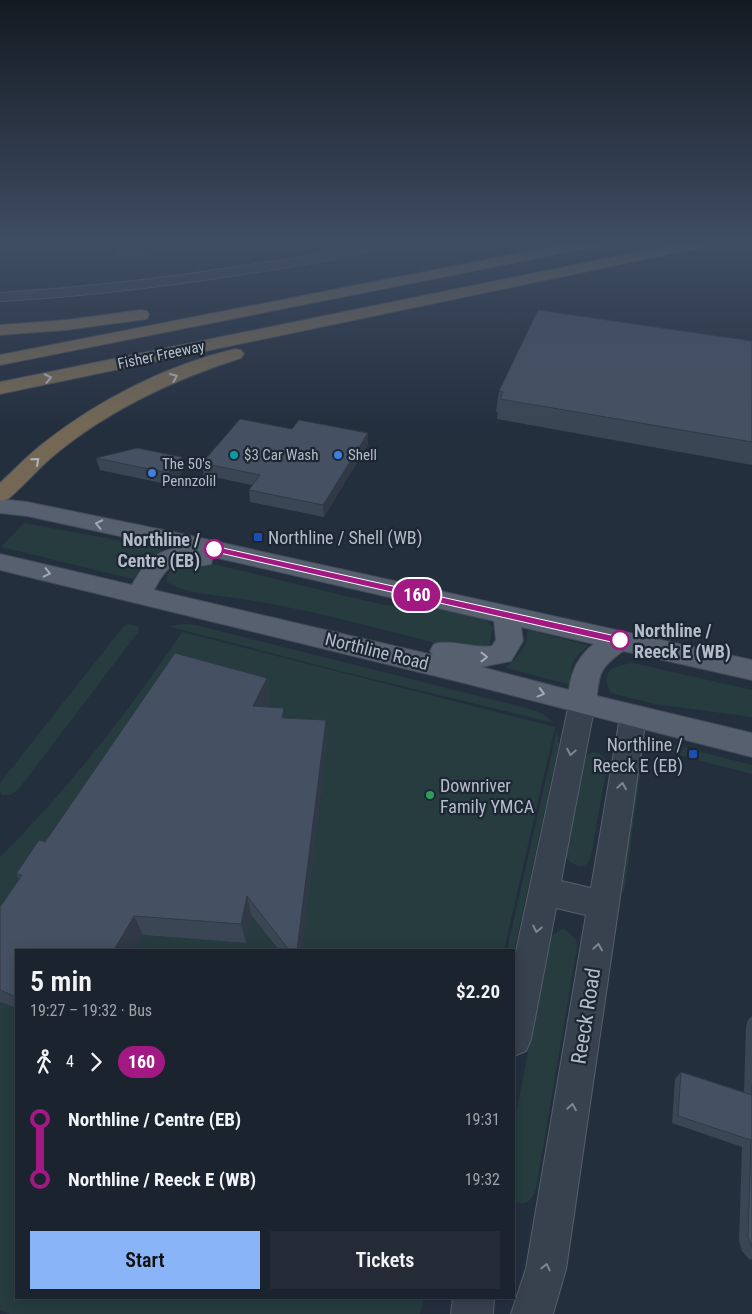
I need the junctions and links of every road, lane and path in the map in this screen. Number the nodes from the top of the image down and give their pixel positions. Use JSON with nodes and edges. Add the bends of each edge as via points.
{"nodes":[{"id":1,"x":210,"y":304,"type":"edge"},
{"id":2,"x":284,"y":304,"type":"edge"},
{"id":3,"x":406,"y":304,"type":"edge"},
{"id":4,"x":446,"y":304,"type":"edge"},
{"id":5,"x":0,"y":330,"type":"edge"},
{"id":6,"x":0,"y":360,"type":"edge"},
{"id":7,"x":0,"y":388,"type":"edge"},
{"id":8,"x":0,"y":494,"type":"edge"},
{"id":9,"x":0,"y":506,"type":"edge"},
{"id":10,"x":0,"y":562,"type":"edge"},
{"id":11,"x":139,"y":595,"type":"junction"},
{"id":12,"x":422,"y":596,"type":"junction"},
{"id":13,"x":195,"y":608,"type":"junction"},
{"id":14,"x":506,"y":615,"type":"junction"},
{"id":15,"x":619,"y":640,"type":"junction"},
{"id":16,"x":752,"y":670,"type":"edge"},
{"id":17,"x":582,"y":704,"type":"junction"},
{"id":18,"x":633,"y":717,"type":"junction"},
{"id":19,"x":668,"y":725,"type":"junction"},
{"id":20,"x":752,"y":728,"type":"edge"},
{"id":21,"x":752,"y":745,"type":"edge"},
{"id":22,"x":545,"y":892,"type":"junction"},
{"id":23,"x":604,"y":906,"type":"junction"},
{"id":24,"x":515,"y":1034,"type":"edge"},
{"id":25,"x":474,"y":1299,"type":"edge"},
{"id":26,"x":472,"y":1314,"type":"edge"},
{"id":27,"x":532,"y":1314,"type":"edge"}],
"edges":[{"from":1,"to":5,"type":"highway","via":[[66,325]]},
{"from":2,"to":6,"type":"highway","name":"Fisher Freeway"},
{"from":7,"to":3,"type":"highway","name":"Fisher Freeway","one_way":true},
{"from":8,"to":4,"type":"highway","one_way":true,"via":[[51,447],[94,418],[144,390],[194,368],[273,344]]},
{"from":12,"to":9,"type":"main road","one_way":true,"via":[[173,540]]},
{"from":10,"to":11,"type":"main road","name":"Northline Road","one_way":true},
{"from":11,"to":12,"type":"main road","via":[[148,577],[173,554],[190,555],[378,598]]},
{"from":11,"to":13,"type":"main road","name":"Northline Road"},
{"from":12,"to":14,"type":"main road"},
{"from":13,"to":14,"type":"main road","one_way":true,"via":[[276,611],[478,657],[501,654],[506,649],[510,641]]},
{"from":13,"to":17,"type":"main road","name":"Northline Road","one_way":true},
{"from":14,"to":15,"type":"main road"},
{"from":15,"to":16,"type":"main road"},
{"from":15,"to":17,"type":"main road","via":[[593,659],[584,681]]},
{"from":17,"to":18,"type":"main road","name":"Northline Road"},
{"from":17,"to":22,"type":"street","one_way":true},
{"from":18,"to":19,"type":"main road","name":"Northline Road"},
{"from":23,"to":18,"type":"street","name":"Reeck Road","one_way":true},
{"from":19,"to":20,"type":"main road"},
{"from":19,"to":21,"type":"main road","name":"Northline Road"},
{"from":22,"to":23,"type":"street"},
{"from":22,"to":24,"type":"street","one_way":true},
{"from":27,"to":23,"type":"street","name":"Reeck Road","one_way":true,"via":[[546,1268]]},
{"from":25,"to":26,"type":"street"}]}
